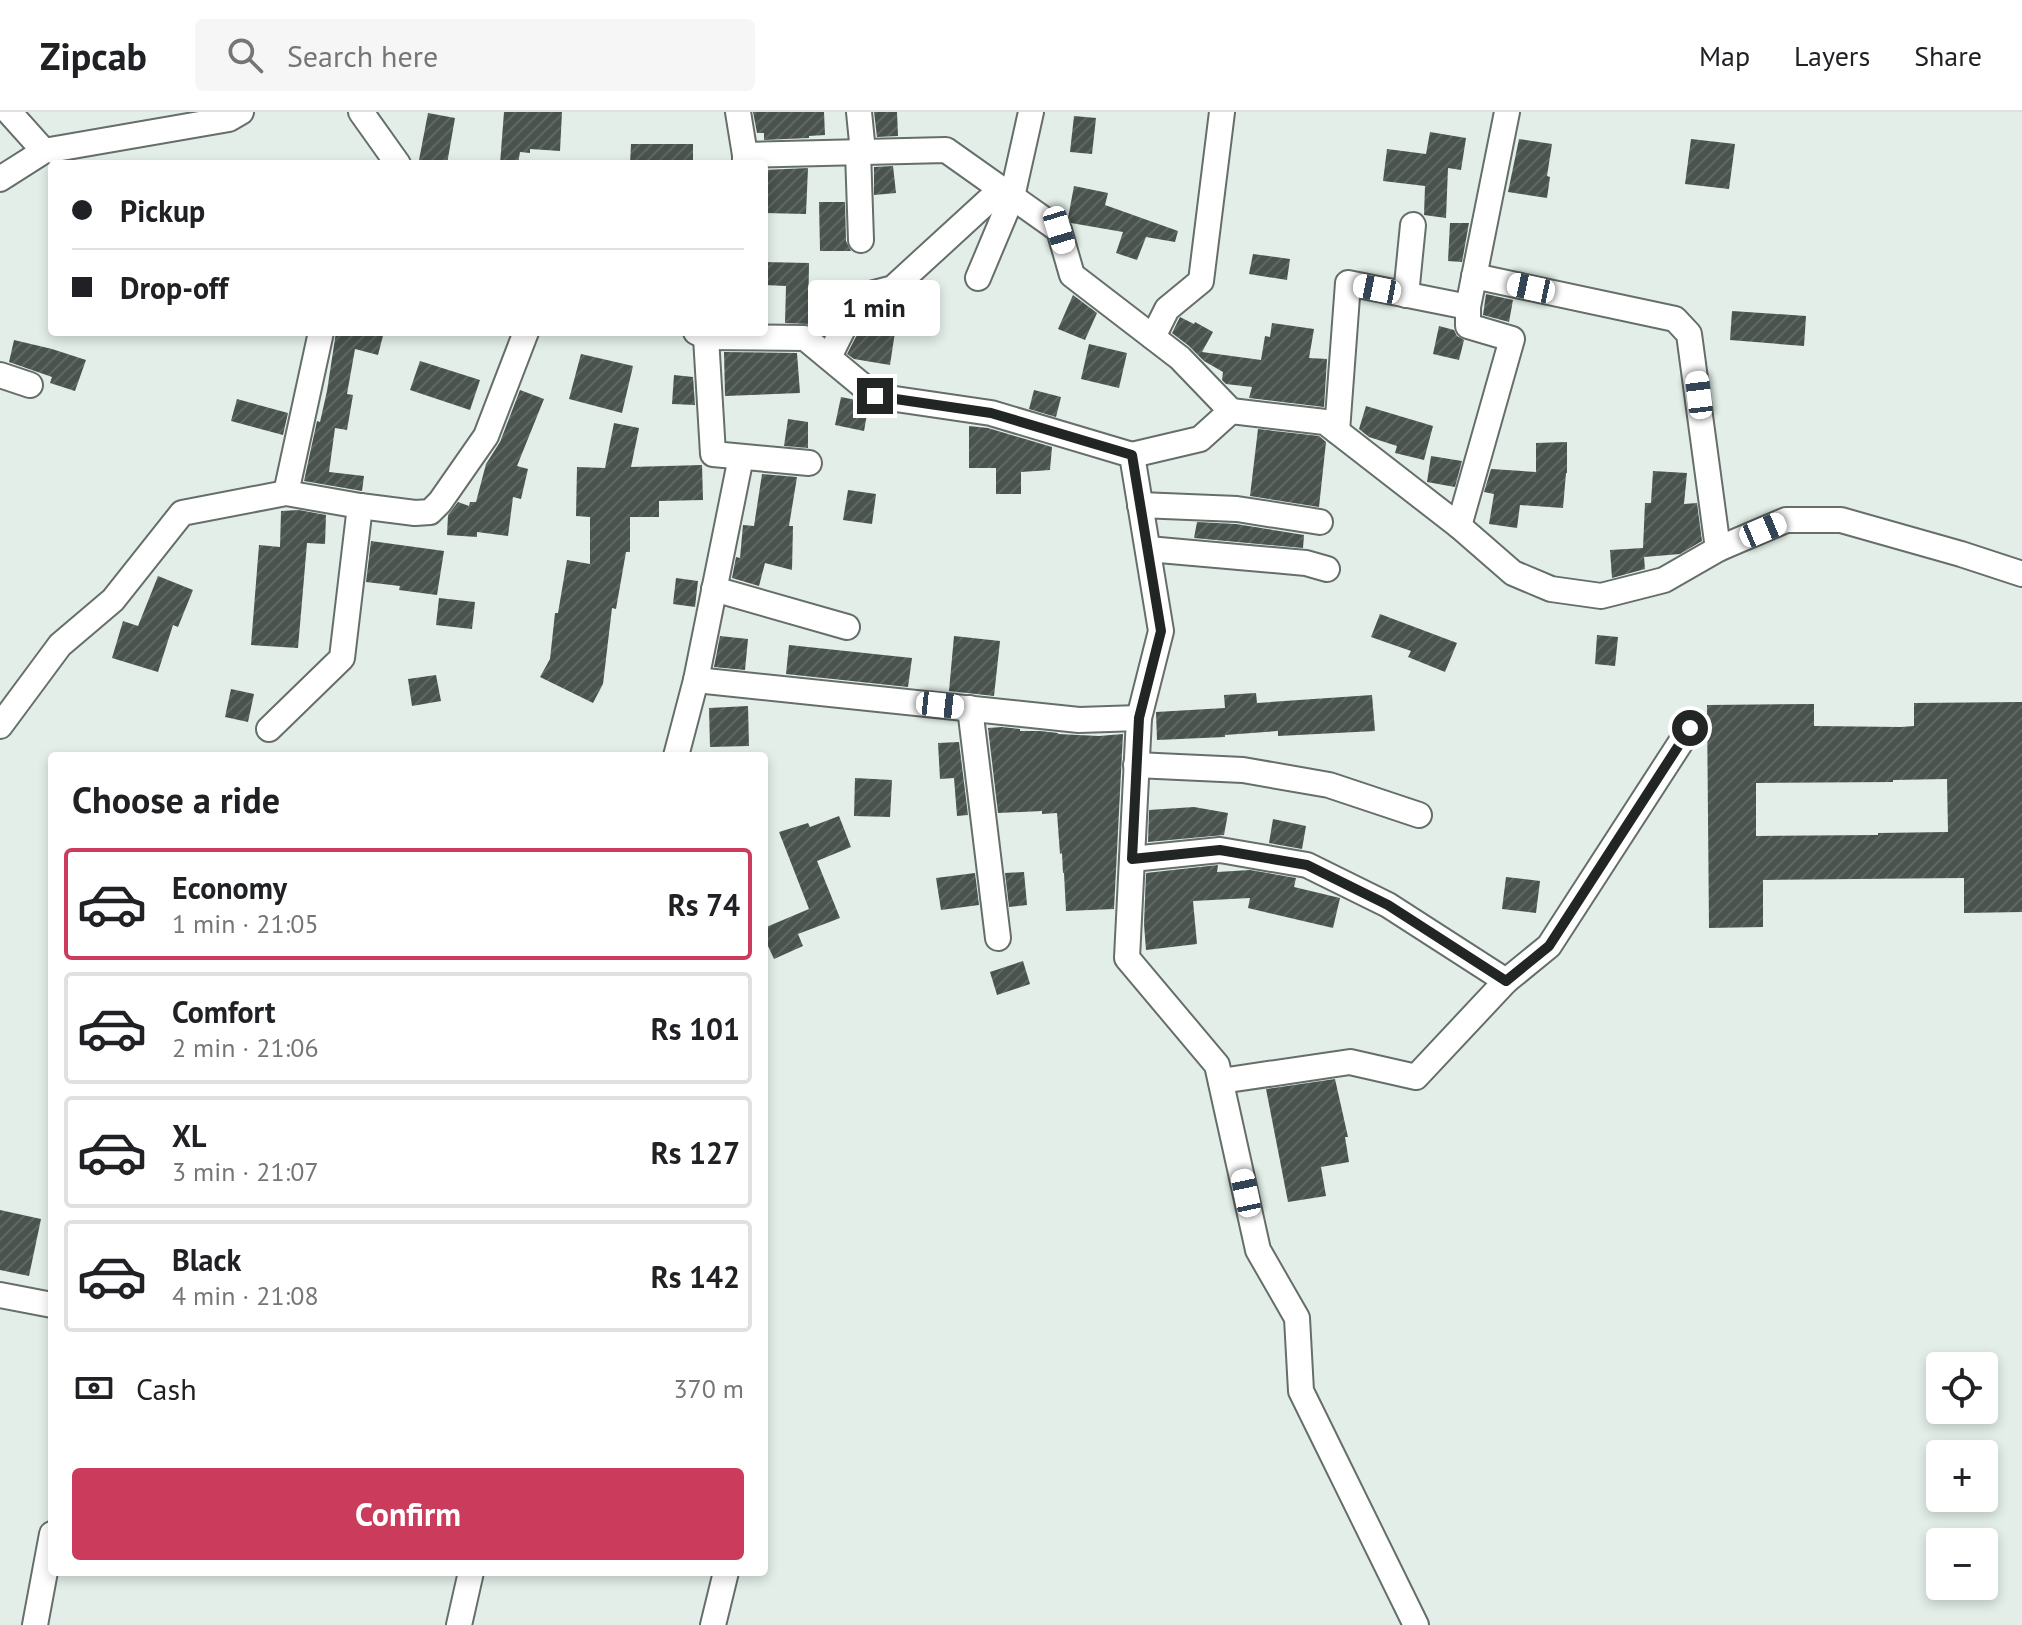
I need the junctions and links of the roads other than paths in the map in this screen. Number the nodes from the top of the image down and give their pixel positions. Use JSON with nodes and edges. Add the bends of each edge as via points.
{"nodes":[{"id":1,"x":9,"y":112,"type":"edge"},
{"id":2,"x":241,"y":112,"type":"edge"},
{"id":3,"x":361,"y":112,"type":"edge"},
{"id":4,"x":738,"y":112,"type":"edge"},
{"id":5,"x":859,"y":112,"type":"edge"},
{"id":6,"x":1031,"y":112,"type":"edge"},
{"id":7,"x":1222,"y":112,"type":"edge"},
{"id":8,"x":1507,"y":112,"type":"edge"},
{"id":9,"x":44,"y":151,"type":"junction"},
{"id":10,"x":861,"y":152,"type":"junction"},
{"id":11,"x":745,"y":159,"type":"edge"},
{"id":12,"x":395,"y":160,"type":"edge"},
{"id":13,"x":0,"y":179,"type":"edge"},
{"id":14,"x":1006,"y":193,"type":"junction"},
{"id":15,"x":1413,"y":225,"type":"dead end"},
{"id":16,"x":861,"y":240,"type":"dead end"},
{"id":17,"x":1474,"y":276,"type":"junction"},
{"id":18,"x":978,"y":278,"type":"dead end"},
{"id":19,"x":1406,"y":295,"type":"junction"},
{"id":20,"x":1468,"y":307,"type":"junction"},
{"id":21,"x":320,"y":336,"type":"edge"},
{"id":22,"x":524,"y":336,"type":"edge"},
{"id":23,"x":712,"y":336,"type":"edge"},
{"id":24,"x":758,"y":336,"type":"edge"},
{"id":25,"x":1153,"y":337,"type":"junction"},
{"id":26,"x":829,"y":357,"type":"junction"},
{"id":27,"x":0,"y":375,"type":"edge"},
{"id":28,"x":30,"y":385,"type":"dead end"},
{"id":29,"x":1231,"y":411,"type":"junction"},
{"id":30,"x":1337,"y":431,"type":"junction"},
{"id":31,"x":1132,"y":455,"type":"junction"},
{"id":32,"x":741,"y":457,"type":"junction"},
{"id":33,"x":809,"y":463,"type":"dead end"},
{"id":34,"x":286,"y":493,"type":"junction"},
{"id":35,"x":1140,"y":505,"type":"junction"},
{"id":36,"x":360,"y":506,"type":"junction"},
{"id":37,"x":1320,"y":522,"type":"dead end"},
{"id":38,"x":1459,"y":526,"type":"junction"},
{"id":39,"x":1148,"y":549,"type":"junction"},
{"id":40,"x":1718,"y":549,"type":"junction"},
{"id":41,"x":1327,"y":569,"type":"dead end"},
{"id":42,"x":2022,"y":574,"type":"edge"},
{"id":43,"x":714,"y":589,"type":"junction"},
{"id":44,"x":847,"y":627,"type":"dead end"},
{"id":45,"x":696,"y":680,"type":"junction"},
{"id":46,"x":970,"y":708,"type":"junction"},
{"id":47,"x":1139,"y":718,"type":"junction"},
{"id":48,"x":0,"y":726,"type":"edge"},
{"id":49,"x":1690,"y":728,"type":"dead end"},
{"id":50,"x":269,"y":729,"type":"dead end"},
{"id":51,"x":677,"y":752,"type":"edge"},
{"id":52,"x":1136,"y":765,"type":"junction"},
{"id":53,"x":1419,"y":815,"type":"dead end"},
{"id":54,"x":1132,"y":859,"type":"junction"},
{"id":55,"x":998,"y":938,"type":"dead end"},
{"id":56,"x":1506,"y":981,"type":"junction"},
{"id":57,"x":1221,"y":1081,"type":"junction"},
{"id":58,"x":0,"y":1295,"type":"edge"},
{"id":59,"x":48,"y":1304,"type":"edge"},
{"id":60,"x":48,"y":1555,"type":"edge"},
{"id":61,"x":470,"y":1576,"type":"edge"},
{"id":62,"x":725,"y":1576,"type":"edge"},
{"id":63,"x":35,"y":1625,"type":"edge"},
{"id":64,"x":459,"y":1625,"type":"edge"},
{"id":65,"x":713,"y":1625,"type":"edge"},
{"id":66,"x":1416,"y":1625,"type":"edge"}],
"edges":[{"from":1,"to":9,"type":"street"},
{"from":2,"to":9,"type":"street","via":[[229,119]]},
{"from":3,"to":12,"type":"street"},
{"from":4,"to":11,"type":"street"},
{"from":5,"to":10,"type":"street"},
{"from":6,"to":14,"type":"street"},
{"from":7,"to":25,"type":"street","via":[[1201,281],[1167,309]]},
{"from":8,"to":17,"type":"street"},
{"from":9,"to":13,"type":"street"},
{"from":10,"to":11,"type":"street"},
{"from":10,"to":14,"type":"street","via":[[946,150]]},
{"from":10,"to":16,"type":"street"},
{"from":14,"to":18,"type":"street"},
{"from":14,"to":25,"type":"street","via":[[1059,230],[1072,275]]},
{"from":14,"to":26,"type":"street","via":[[893,288],[866,295]]},
{"from":15,"to":19,"type":"street"},
{"from":17,"to":20,"type":"street"},
{"from":17,"to":40,"type":"street","via":[[1675,319],[1689,334]]},
{"from":19,"to":20,"type":"street"},
{"from":19,"to":30,"type":"street","via":[[1348,283]]},
{"from":20,"to":38,"type":"street","via":[[1468,326],[1512,339]]},
{"from":21,"to":34,"type":"street"},
{"from":22,"to":36,"type":"street","via":[[486,436],[440,502],[430,512],[415,513]]},
{"from":23,"to":32,"type":"street","via":[[713,454]]},
{"from":24,"to":26,"type":"street","via":[[805,338]]},
{"from":25,"to":29,"type":"street"},
{"from":26,"to":31,"type":"street","via":[[875,396],[991,413]]},
{"from":27,"to":28,"type":"street"},
{"from":29,"to":30,"type":"street","via":[[1325,422]]},
{"from":29,"to":31,"type":"street","via":[[1200,439]]},
{"from":30,"to":38,"type":"street"},
{"from":31,"to":35,"type":"street"},
{"from":32,"to":33,"type":"street"},
{"from":32,"to":43,"type":"street"},
{"from":34,"to":36,"type":"street"},
{"from":34,"to":48,"type":"street","via":[[182,513],[113,600],[60,645]]},
{"from":35,"to":37,"type":"street","via":[[1237,509]]},
{"from":35,"to":39,"type":"street"},
{"from":36,"to":50,"type":"street","via":[[342,658]]},
{"from":38,"to":40,"type":"street","via":[[1513,573],[1551,589],[1601,596],[1664,580]]},
{"from":39,"to":41,"type":"street"},
{"from":39,"to":47,"type":"street","via":[[1161,631]]},
{"from":40,"to":42,"type":"street","via":[[1786,520],[1841,520]]},
{"from":43,"to":44,"type":"street"},
{"from":43,"to":45,"type":"street"},
{"from":45,"to":46,"type":"street"},
{"from":45,"to":51,"type":"street"},
{"from":46,"to":47,"type":"street","via":[[1079,720]]},
{"from":46,"to":55,"type":"street"},
{"from":47,"to":52,"type":"street"},
{"from":49,"to":56,"type":"street","via":[[1549,946]]},
{"from":52,"to":53,"type":"street","via":[[1243,770],[1329,785]]},
{"from":52,"to":54,"type":"street"},
{"from":54,"to":56,"type":"street","via":[[1220,850],[1307,865],[1388,905]]},
{"from":54,"to":57,"type":"street","via":[[1127,958],[1217,1065]]},
{"from":56,"to":57,"type":"street","via":[[1416,1077],[1350,1062]]},
{"from":57,"to":66,"type":"street","via":[[1258,1250],[1297,1318],[1301,1391]]},
{"from":58,"to":59,"type":"street"},
{"from":60,"to":63,"type":"street"},
{"from":61,"to":64,"type":"street"},
{"from":62,"to":65,"type":"street"}]}
